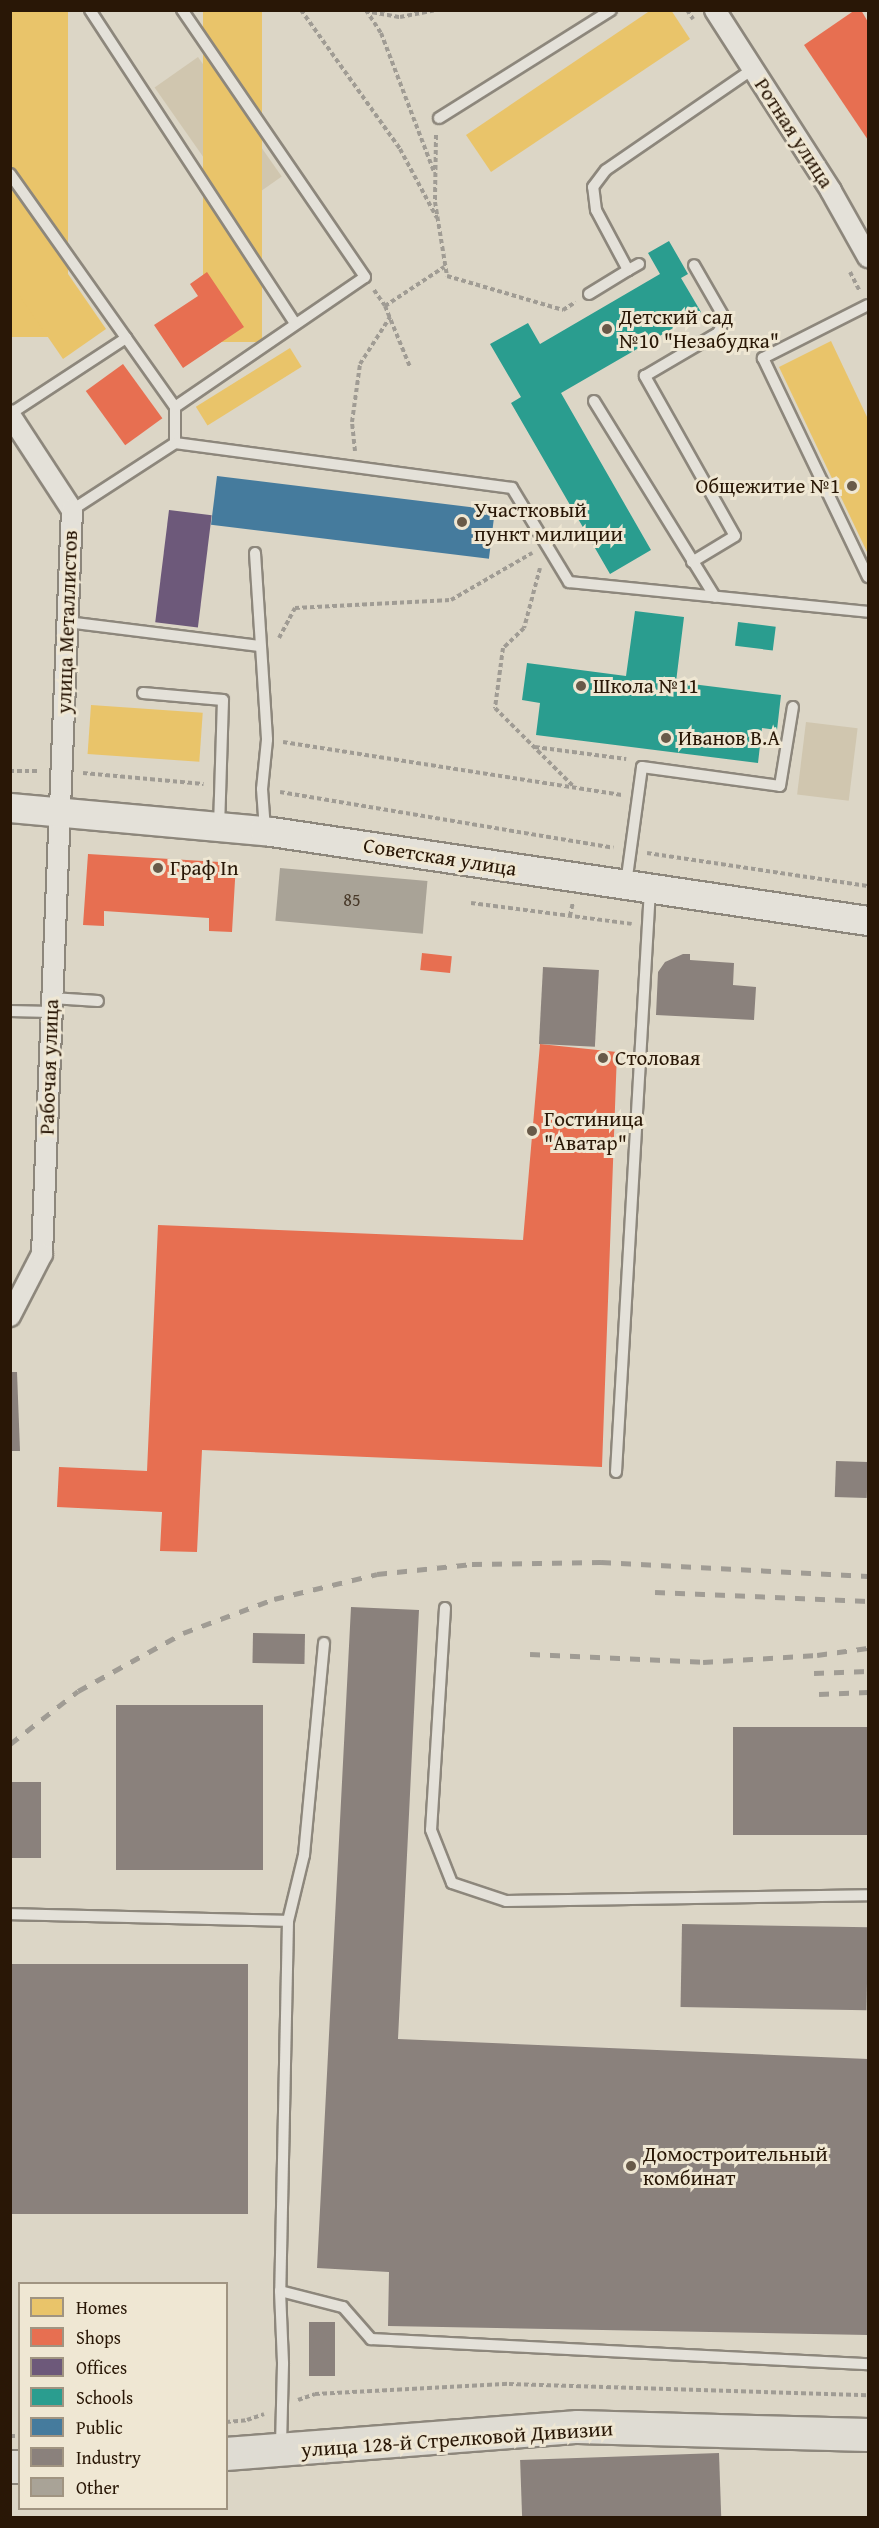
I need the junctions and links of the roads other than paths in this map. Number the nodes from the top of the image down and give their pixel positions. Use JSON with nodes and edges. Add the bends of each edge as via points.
{"nodes":[{"id":1,"x":90,"y":10,"type":"edge"},
{"id":2,"x":182,"y":10,"type":"edge"},
{"id":3,"x":611,"y":10,"type":"edge"},
{"id":4,"x":715,"y":10,"type":"edge"},
{"id":5,"x":753,"y":69,"type":"junction"},
{"id":6,"x":439,"y":118,"type":"road end"},
{"id":7,"x":10,"y":174,"type":"edge"},
{"id":8,"x":868,"y":257,"type":"edge"},
{"id":9,"x":639,"y":264,"type":"dead end"},
{"id":10,"x":694,"y":265,"type":"dead end"},
{"id":11,"x":628,"y":270,"type":"junction"},
{"id":12,"x":589,"y":294,"type":"road end"},
{"id":13,"x":868,"y":305,"type":"edge"},
{"id":14,"x":295,"y":323,"type":"junction"},
{"id":15,"x":126,"y":338,"type":"junction"},
{"id":16,"x":594,"y":401,"type":"dead end"},
{"id":17,"x":175,"y":407,"type":"junction"},
{"id":18,"x":10,"y":414,"type":"edge"},
{"id":19,"x":175,"y":443,"type":"junction"},
{"id":20,"x":72,"y":510,"type":"junction"},
{"id":21,"x":255,"y":553,"type":"dead end"},
{"id":22,"x":692,"y":562,"type":"junction"},
{"id":23,"x":868,"y":577,"type":"edge"},
{"id":24,"x":715,"y":597,"type":"junction"},
{"id":25,"x":868,"y":612,"type":"edge"},
{"id":26,"x":67,"y":622,"type":"junction"},
{"id":27,"x":261,"y":646,"type":"junction"},
{"id":28,"x":143,"y":693,"type":"dead end"},
{"id":29,"x":793,"y":707,"type":"dead end"},
{"id":30,"x":10,"y":808,"type":"edge"},
{"id":31,"x":59,"y":811,"type":"junction"},
{"id":32,"x":219,"y":826,"type":"junction"},
{"id":33,"x":265,"y":831,"type":"junction"},
{"id":34,"x":638,"y":886,"type":"junction"},
{"id":35,"x":868,"y":921,"type":"edge"},
{"id":36,"x":98,"y":1001,"type":"dead end"},
{"id":37,"x":52,"y":1005,"type":"junction"},
{"id":38,"x":10,"y":1011,"type":"edge"},
{"id":39,"x":10,"y":1316,"type":"edge"},
{"id":40,"x":616,"y":1472,"type":"dead end"},
{"id":41,"x":445,"y":1608,"type":"dead end"},
{"id":42,"x":324,"y":1642,"type":"dead end"},
{"id":43,"x":868,"y":1896,"type":"edge"},
{"id":44,"x":10,"y":1914,"type":"edge"},
{"id":45,"x":288,"y":1922,"type":"junction"},
{"id":46,"x":280,"y":2291,"type":"junction"},
{"id":47,"x":868,"y":2364,"type":"edge"},
{"id":48,"x":868,"y":2435,"type":"edge"},
{"id":49,"x":281,"y":2450,"type":"junction"},
{"id":50,"x":228,"y":2454,"type":"edge"}],
"edges":[{"from":1,"to":14,"type":"lane"},
{"from":2,"to":14,"type":"lane","via":[[365,277]]},
{"from":3,"to":6,"type":"lane"},
{"from":4,"to":5,"type":"street","name":"Ротная улица"},
{"from":5,"to":8,"type":"street","name":"Ротная улица"},
{"from":5,"to":11,"type":"lane","via":[[606,170],[593,187],[596,210]]},
{"from":7,"to":15,"type":"lane"},
{"from":9,"to":11,"type":"lane"},
{"from":10,"to":22,"type":"lane","via":[[725,319],[718,333],[645,376],[735,536]]},
{"from":11,"to":12,"type":"lane"},
{"from":13,"to":23,"type":"lane","via":[[763,358]]},
{"from":14,"to":17,"type":"lane"},
{"from":15,"to":17,"type":"lane"},
{"from":15,"to":18,"type":"lane"},
{"from":16,"to":22,"type":"lane"},
{"from":17,"to":19,"type":"lane"},
{"from":18,"to":20,"type":"street","name":"улица Металлистов"},
{"from":19,"to":20,"type":"lane"},
{"from":19,"to":24,"type":"lane","via":[[512,488],[568,582]]},
{"from":20,"to":26,"type":"street","name":"улица Металлистов"},
{"from":21,"to":27,"type":"lane"},
{"from":22,"to":24,"type":"lane"},
{"from":24,"to":25,"type":"lane"},
{"from":26,"to":27,"type":"lane"},
{"from":26,"to":31,"type":"street","name":"улица Металлистов"},
{"from":27,"to":33,"type":"lane","via":[[267,740],[262,789]]},
{"from":28,"to":32,"type":"lane","via":[[223,700]]},
{"from":29,"to":34,"type":"lane","via":[[780,786],[642,767],[631,851]]},
{"from":30,"to":31,"type":"street","name":"Советская улица"},
{"from":31,"to":32,"type":"street","name":"Советская улица"},
{"from":31,"to":37,"type":"street","name":"Рабочая улица"},
{"from":32,"to":33,"type":"street","name":"Советская улица"},
{"from":33,"to":34,"type":"street","name":"Советская улица"},
{"from":34,"to":35,"type":"street","name":"Советская улица"},
{"from":34,"to":40,"type":"lane","via":[[648,926]]},
{"from":36,"to":37,"type":"lane"},
{"from":37,"to":38,"type":"lane"},
{"from":37,"to":39,"type":"street","name":"Рабочая улица","via":[[42,1254]]},
{"from":41,"to":43,"type":"lane","via":[[431,1830],[452,1883],[506,1901]]},
{"from":42,"to":45,"type":"lane","via":[[304,1855]]},
{"from":44,"to":45,"type":"lane"},
{"from":45,"to":46,"type":"lane"},
{"from":46,"to":47,"type":"lane","via":[[344,2307],[371,2339]]},
{"from":46,"to":49,"type":"lane"},
{"from":48,"to":49,"type":"main road","name":"улица 128-й Стрелковой Дивизии","via":[[578,2427]]},
{"from":49,"to":50,"type":"main road","name":"улица 128-й Стрелковой Дивизии"}]}
